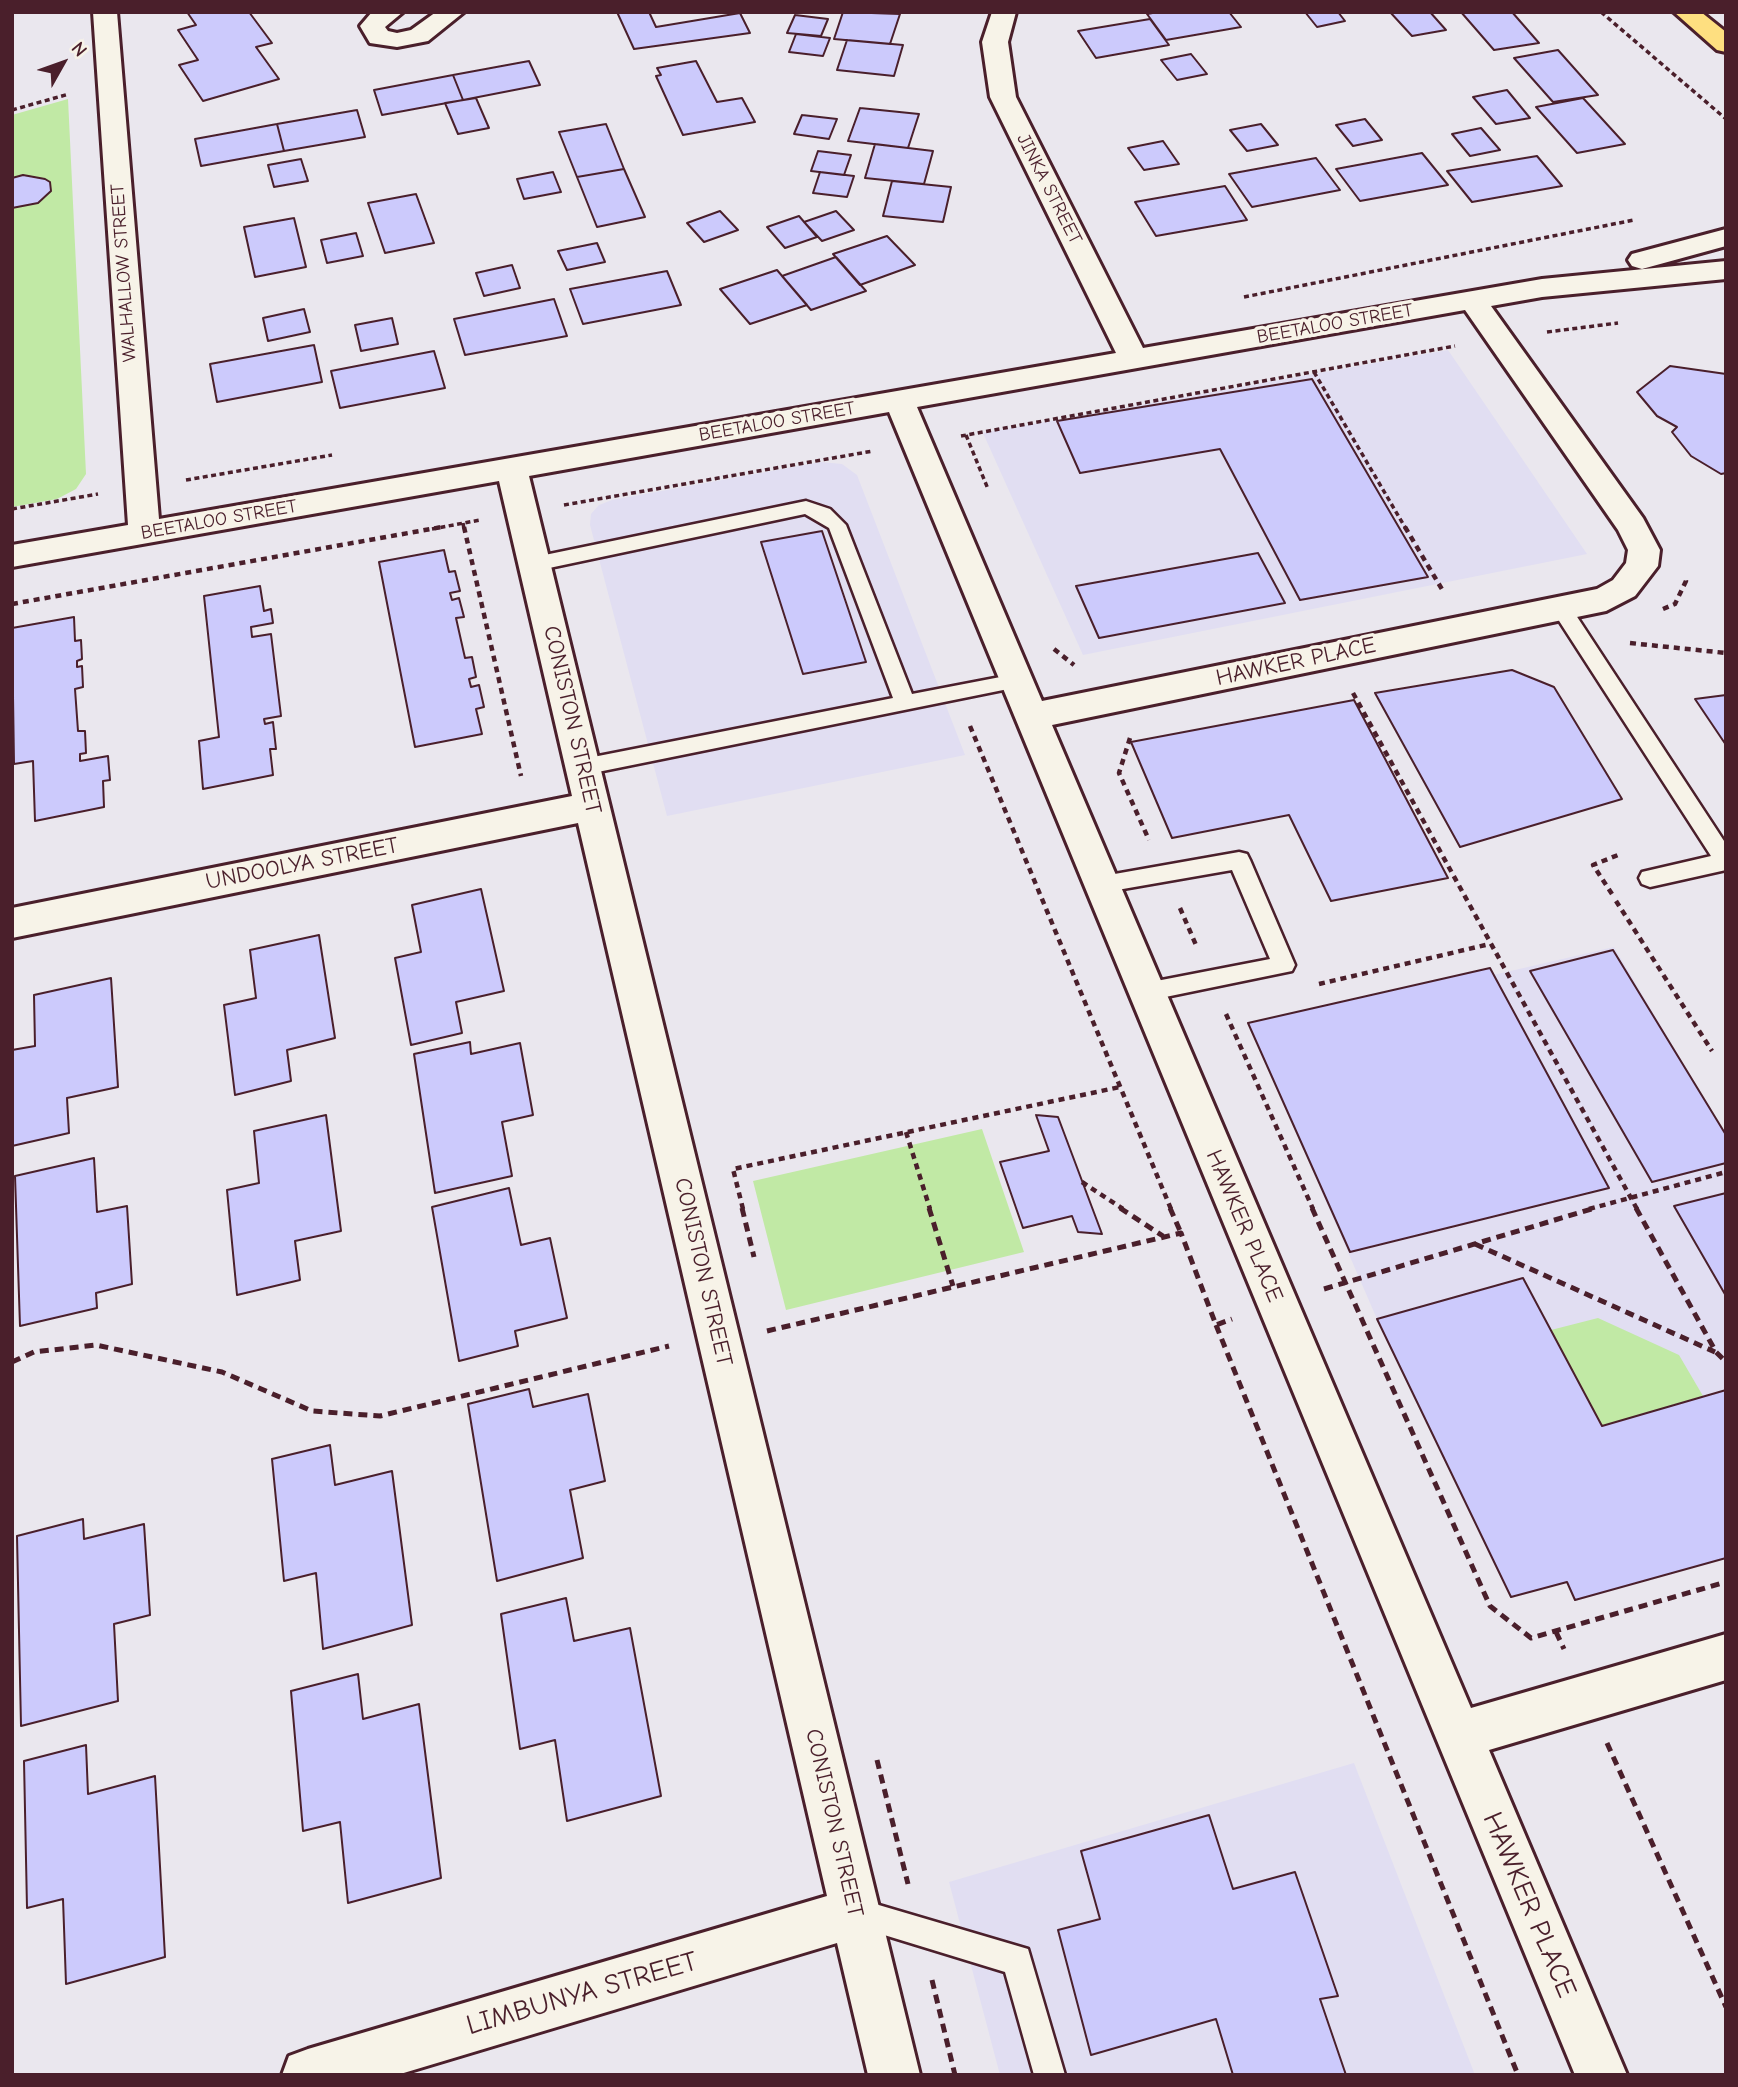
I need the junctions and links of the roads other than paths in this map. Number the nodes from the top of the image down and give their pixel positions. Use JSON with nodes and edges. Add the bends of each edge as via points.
{"nodes":[{"id":1,"x":105,"y":12,"type":"edge"},
{"id":2,"x":391,"y":12,"type":"edge"},
{"id":3,"x":452,"y":12,"type":"edge"},
{"id":4,"x":1004,"y":12,"type":"edge"},
{"id":5,"x":1686,"y":12,"type":"edge"},
{"id":6,"x":1726,"y":45,"type":"edge"},
{"id":7,"x":1726,"y":237,"type":"edge"},
{"id":8,"x":1726,"y":270,"type":"edge"},
{"id":9,"x":1542,"y":288,"type":"junction"},
{"id":10,"x":1472,"y":300,"type":"junction"},
{"id":11,"x":1134,"y":359,"type":"junction"},
{"id":12,"x":898,"y":401,"type":"junction"},
{"id":13,"x":512,"y":469,"type":"junction"},
{"id":14,"x":144,"y":533,"type":"junction"},
{"id":15,"x":12,"y":556,"type":"edge"},
{"id":16,"x":535,"y":565,"type":"junction"},
{"id":17,"x":1561,"y":608,"type":"junction"},
{"id":18,"x":1016,"y":681,"type":"junction"},
{"id":19,"x":905,"y":703,"type":"junction"},
{"id":20,"x":1031,"y":716,"type":"junction"},
{"id":21,"x":587,"y":786,"type":"junction"},
{"id":22,"x":1725,"y":861,"type":"edge"},
{"id":23,"x":1650,"y":878,"type":"dead end"},
{"id":24,"x":1100,"y":884,"type":"junction"},
{"id":25,"x":12,"y":923,"type":"edge"},
{"id":26,"x":1146,"y":992,"type":"junction"},
{"id":27,"x":1726,"y":1657,"type":"edge"},
{"id":28,"x":1457,"y":1736,"type":"junction"},
{"id":29,"x":856,"y":1913,"type":"junction"},
{"id":30,"x":308,"y":2075,"type":"edge"},
{"id":31,"x":894,"y":2075,"type":"edge"},
{"id":32,"x":1050,"y":2075,"type":"edge"},
{"id":33,"x":1601,"y":2075,"type":"edge"}],
"edges":[{"from":1,"to":14,"type":"street","name":"WALHALLOW STREET"},
{"from":2,"to":3,"type":"street","via":[[372,26],[379,38],[419,36]]},
{"from":4,"to":11,"type":"street","name":"JINKA STREET","via":[[995,42],[1003,97]]},
{"from":5,"to":6,"type":"main road"},
{"from":7,"to":9,"type":"street","name":"BEETALOO STREET"},
{"from":8,"to":9,"type":"street","name":"BEETALOO STREET"},
{"from":9,"to":10,"type":"street","name":"BEETALOO STREET"},
{"from":10,"to":11,"type":"street","name":"BEETALOO STREET"},
{"from":10,"to":17,"type":"street","name":"HAWKER PLACE","via":[[1632,526],[1644,550],[1642,566],[1625,588],[1606,599]]},
{"from":11,"to":12,"type":"street","name":"BEETALOO STREET"},
{"from":12,"to":13,"type":"street","name":"BEETALOO STREET"},
{"from":12,"to":18,"type":"street","name":"HAWKER PLACE"},
{"from":13,"to":14,"type":"street","name":"BEETALOO STREET"},
{"from":13,"to":16,"type":"street","name":"CONISTON STREET"},
{"from":14,"to":15,"type":"street","name":"BEETALOO STREET"},
{"from":16,"to":19,"type":"lane","via":[[806,508],[837,525]]},
{"from":16,"to":21,"type":"street","name":"CONISTON STREET"},
{"from":17,"to":20,"type":"street","name":"HAWKER PLACE"},
{"from":17,"to":22,"type":"lane"},
{"from":18,"to":19,"type":"lane"},
{"from":18,"to":20,"type":"street","name":"HAWKER PLACE"},
{"from":19,"to":21,"type":"lane"},
{"from":20,"to":24,"type":"street","name":"HAWKER PLACE"},
{"from":21,"to":25,"type":"street","name":"UNDOOLYA STREET","via":[[531,818]]},
{"from":21,"to":29,"type":"street","name":"CONISTON STREET"},
{"from":22,"to":23,"type":"lane"},
{"from":24,"to":26,"type":"street","name":"HAWKER PLACE"},
{"from":24,"to":26,"type":"lane","via":[[1239,860],[1284,965]]},
{"from":26,"to":28,"type":"street","name":"HAWKER PLACE"},
{"from":27,"to":28,"type":"street"},
{"from":28,"to":33,"type":"street","name":"HAWKER PLACE"},
{"from":29,"to":30,"type":"street","name":"LIMBUNYA STREET"},
{"from":29,"to":31,"type":"street","name":"CONISTON STREET"},
{"from":29,"to":32,"type":"lane","via":[[1017,1960]]}]}
